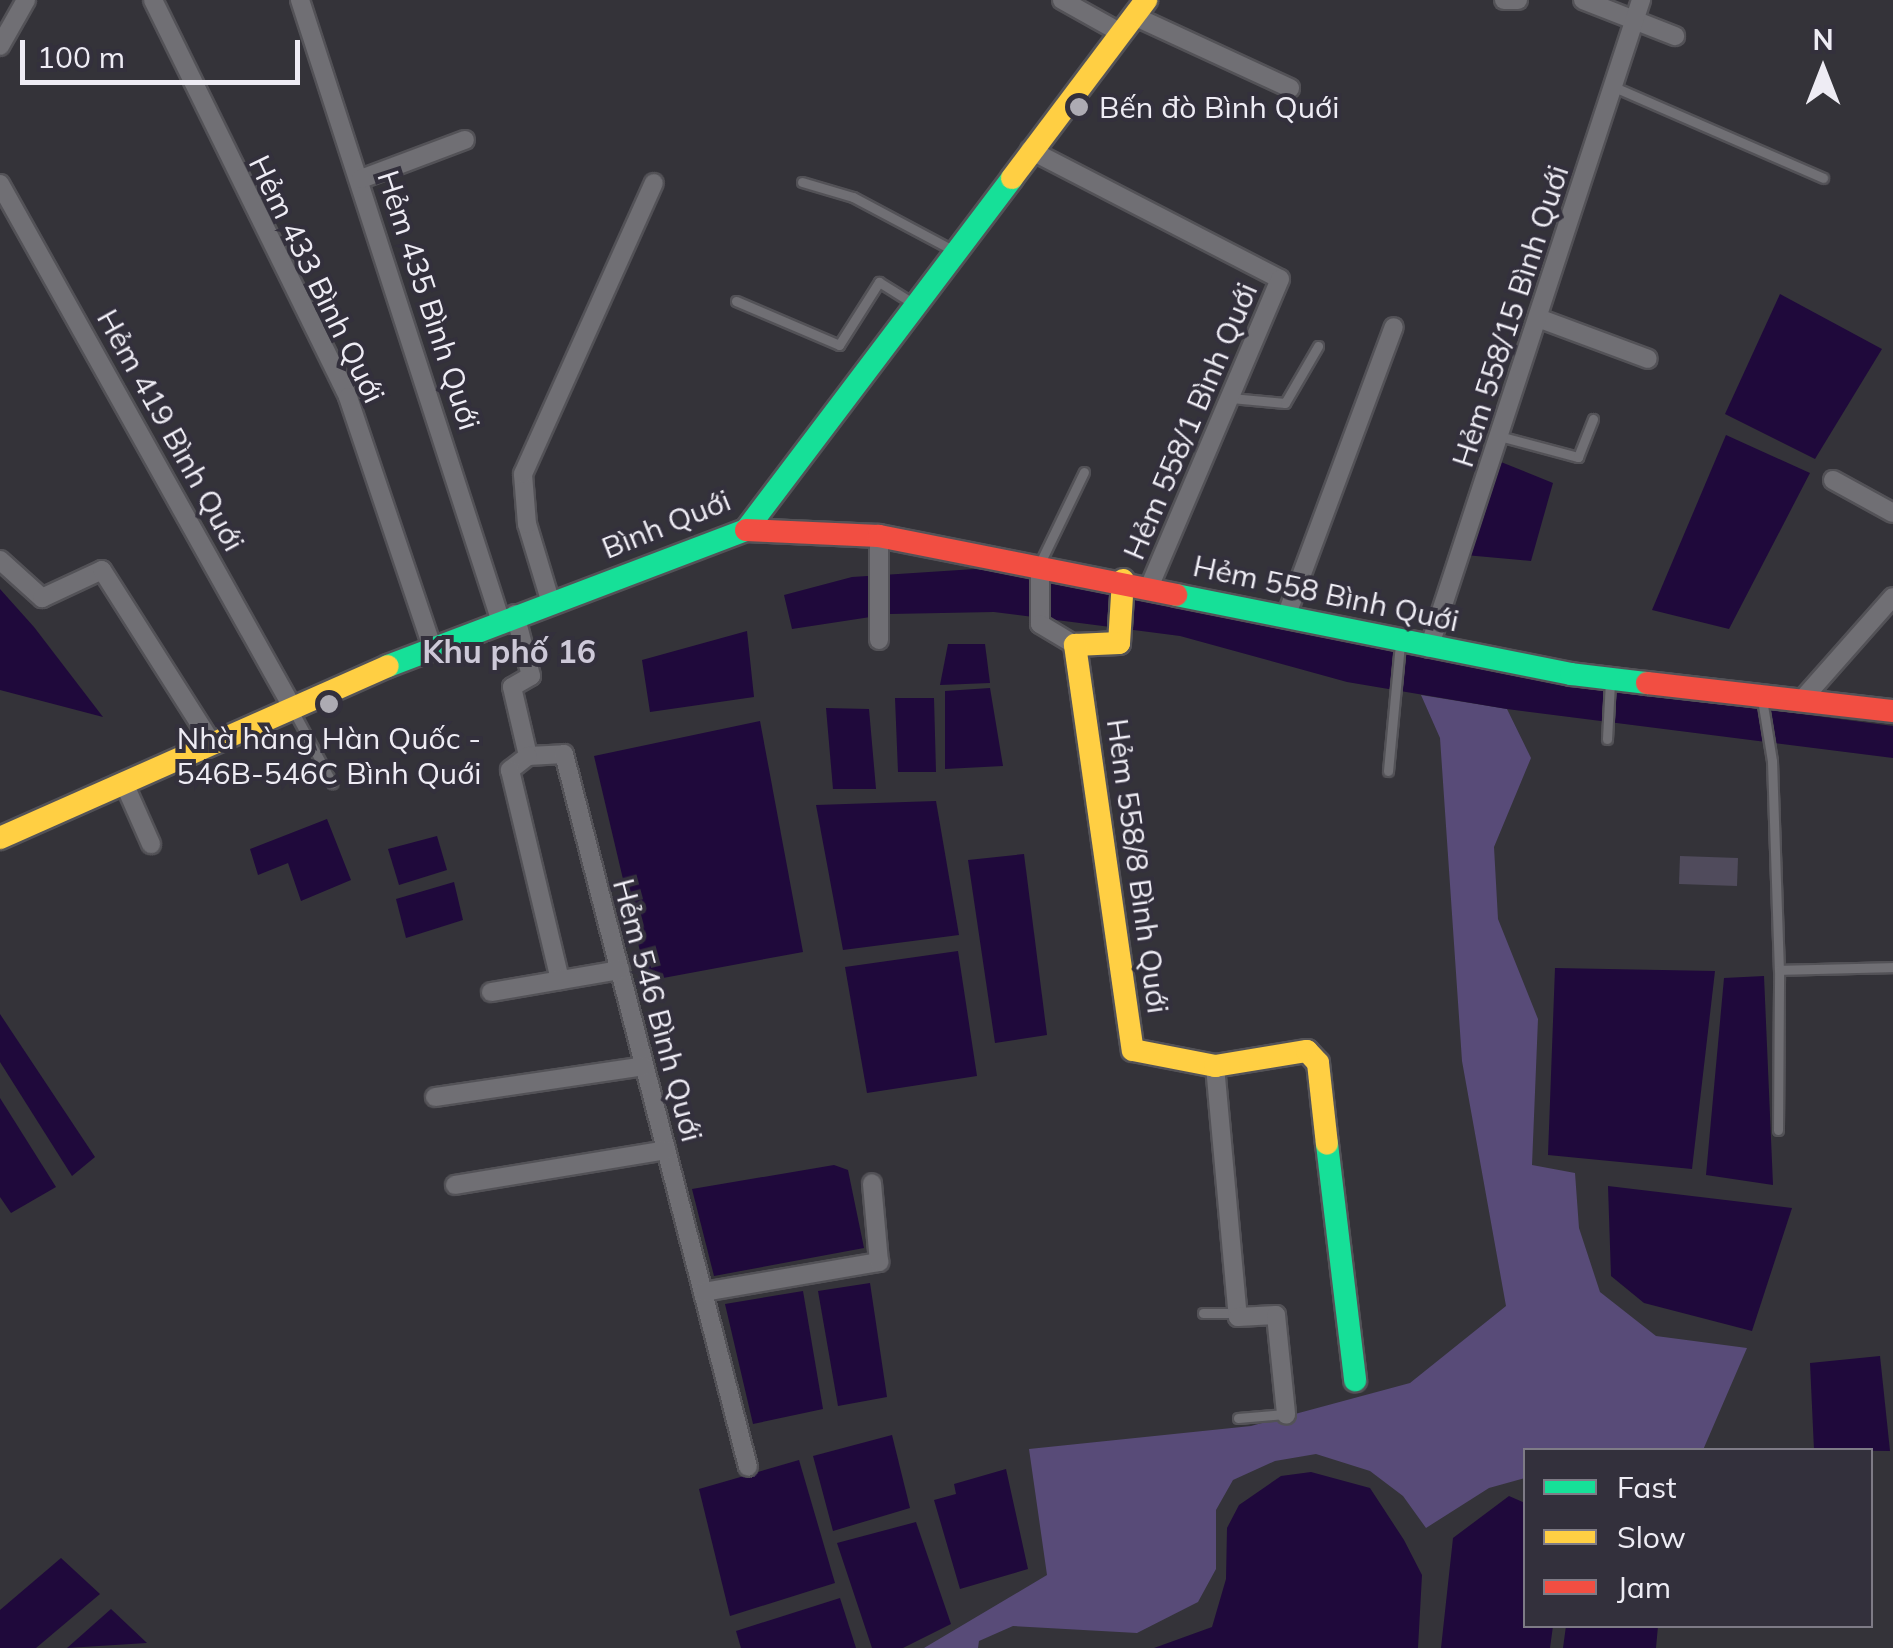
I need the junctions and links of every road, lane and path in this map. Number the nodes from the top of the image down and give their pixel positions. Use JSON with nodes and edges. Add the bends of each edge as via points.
{"nodes":[{"id":1,"x":26,"y":0,"type":"edge"},
{"id":2,"x":154,"y":0,"type":"edge"},
{"id":3,"x":300,"y":0,"type":"edge"},
{"id":4,"x":1062,"y":0,"type":"edge"},
{"id":5,"x":1504,"y":0,"type":"edge"},
{"id":6,"x":1518,"y":0,"type":"edge"},
{"id":7,"x":1582,"y":0,"type":"edge"},
{"id":8,"x":1642,"y":0,"type":"edge"},
{"id":9,"x":1134,"y":16,"type":"edge"},
{"id":10,"x":1636,"y":20,"type":"junction"},
{"id":11,"x":1675,"y":36,"type":"dead end"},
{"id":12,"x":0,"y":46,"type":"edge"},
{"id":13,"x":1614,"y":87,"type":"junction"},
{"id":14,"x":1290,"y":88,"type":"dead end"},
{"id":15,"x":465,"y":140,"type":"dead end"},
{"id":16,"x":1030,"y":150,"type":"junction"},
{"id":17,"x":1823,"y":178,"type":"dead end"},
{"id":18,"x":361,"y":179,"type":"junction"},
{"id":19,"x":802,"y":182,"type":"dead end"},
{"id":20,"x":654,"y":183,"type":"dead end"},
{"id":21,"x":0,"y":184,"type":"edge"},
{"id":22,"x":954,"y":251,"type":"junction"},
{"id":23,"x":736,"y":302,"type":"dead end"},
{"id":24,"x":914,"y":304,"type":"junction"},
{"id":25,"x":1538,"y":318,"type":"junction"},
{"id":26,"x":1394,"y":327,"type":"dead end"},
{"id":27,"x":1318,"y":346,"type":"dead end"},
{"id":28,"x":1648,"y":359,"type":"dead end"},
{"id":29,"x":1232,"y":398,"type":"junction"},
{"id":30,"x":1594,"y":418,"type":"dead end"},
{"id":31,"x":1499,"y":436,"type":"junction"},
{"id":32,"x":1084,"y":472,"type":"dead end"},
{"id":33,"x":1833,"y":480,"type":"dead end"},
{"id":34,"x":1893,"y":513,"type":"edge"},
{"id":35,"x":746,"y":530,"type":"junction"},
{"id":36,"x":879,"y":536,"type":"junction"},
{"id":37,"x":0,"y":560,"type":"edge"},
{"id":38,"x":1040,"y":568,"type":"junction"},
{"id":39,"x":1123,"y":584,"type":"junction"},
{"id":40,"x":1150,"y":586,"type":"junction"},
{"id":41,"x":1893,"y":597,"type":"edge"},
{"id":42,"x":550,"y":600,"type":"junction"},
{"id":43,"x":1287,"y":614,"type":"junction"},
{"id":44,"x":508,"y":616,"type":"junction"},
{"id":45,"x":879,"y":630,"type":"dead end"},
{"id":46,"x":1400,"y":645,"type":"junction"},
{"id":47,"x":432,"y":646,"type":"junction"},
{"id":48,"x":1075,"y":646,"type":"junction"},
{"id":49,"x":1429,"y":648,"type":"junction"},
{"id":50,"x":1610,"y":676,"type":"junction"},
{"id":51,"x":1762,"y":698,"type":"junction"},
{"id":52,"x":1800,"y":702,"type":"junction"},
{"id":53,"x":1893,"y":711,"type":"edge"},
{"id":54,"x":295,"y":713,"type":"junction"},
{"id":55,"x":1606,"y":739,"type":"dead end"},
{"id":56,"x":212,"y":743,"type":"junction"},
{"id":57,"x":528,"y":756,"type":"junction"},
{"id":58,"x":1388,"y":771,"type":"dead end"},
{"id":59,"x":124,"y":782,"type":"junction"},
{"id":60,"x":332,"y":782,"type":"dead end"},
{"id":61,"x":0,"y":838,"type":"edge"},
{"id":62,"x":151,"y":844,"type":"dead end"},
{"id":63,"x":1893,"y":967,"type":"edge"},
{"id":64,"x":620,"y":970,"type":"junction"},
{"id":65,"x":1778,"y":970,"type":"junction"},
{"id":66,"x":560,"y":980,"type":"junction"},
{"id":67,"x":492,"y":992,"type":"dead end"},
{"id":68,"x":644,"y":1066,"type":"junction"},
{"id":69,"x":1215,"y":1066,"type":"junction"},
{"id":70,"x":435,"y":1097,"type":"dead end"},
{"id":71,"x":1778,"y":1130,"type":"dead end"},
{"id":72,"x":666,"y":1150,"type":"junction"},
{"id":73,"x":872,"y":1183,"type":"dead end"},
{"id":74,"x":456,"y":1185,"type":"dead end"},
{"id":75,"x":703,"y":1292,"type":"junction"},
{"id":76,"x":1238,"y":1312,"type":"junction"},
{"id":77,"x":1203,"y":1313,"type":"dead end"},
{"id":78,"x":1356,"y":1380,"type":"dead end"},
{"id":79,"x":1286,"y":1414,"type":"joint"},
{"id":80,"x":1238,"y":1418,"type":"dead end"},
{"id":81,"x":748,"y":1467,"type":"dead end"}],
"edges":[{"from":1,"to":12,"type":"street"},
{"from":2,"to":47,"type":"street","name":"Hẻm 433 Bình Quới","via":[[348,396]]},
{"from":3,"to":18,"type":"street","name":"Hẻm 435 Bình Quới"},
{"from":4,"to":9,"type":"street"},
{"from":5,"to":6,"type":"street"},
{"from":7,"to":10,"type":"street"},
{"from":8,"to":10,"type":"street","name":"Hẻm 558/15 Bình Quới"},
{"from":9,"to":14,"type":"street"},
{"from":9,"to":16,"type":"street","name":"Bình Quới"},
{"from":10,"to":11,"type":"street"},
{"from":10,"to":13,"type":"street","name":"Hẻm 558/15 Bình Quới"},
{"from":13,"to":17,"type":"lane"},
{"from":13,"to":25,"type":"street","name":"Hẻm 558/15 Bình Quới"},
{"from":15,"to":18,"type":"street"},
{"from":16,"to":22,"type":"street","name":"Bình Quới"},
{"from":16,"to":29,"type":"street","name":"Hẻm 558/1 Bình Quới","via":[[1280,279]]},
{"from":18,"to":44,"type":"street","name":"Hẻm 435 Bình Quới"},
{"from":19,"to":22,"type":"lane","via":[[852,197]]},
{"from":20,"to":42,"type":"street","via":[[523,474],[527,524]]},
{"from":21,"to":54,"type":"street","name":"Hẻm 419 Bình Quới"},
{"from":22,"to":24,"type":"street","name":"Bình Quới"},
{"from":23,"to":24,"type":"lane","via":[[840,345],[879,282]]},
{"from":24,"to":35,"type":"street","name":"Bình Quới"},
{"from":25,"to":28,"type":"street"},
{"from":25,"to":31,"type":"street","name":"Hẻm 558/15 Bình Quới"},
{"from":26,"to":43,"type":"street"},
{"from":27,"to":29,"type":"lane","via":[[1285,404]]},
{"from":29,"to":40,"type":"street","name":"Hẻm 558/1 Bình Quới"},
{"from":30,"to":31,"type":"lane","via":[[1578,457]]},
{"from":31,"to":49,"type":"street","name":"Hẻm 558/15 Bình Quới"},
{"from":32,"to":38,"type":"lane"},
{"from":33,"to":34,"type":"street"},
{"from":35,"to":36,"type":"street","name":"Hẻm 558 Bình Quới"},
{"from":35,"to":42,"type":"street","name":"Bình Quới"},
{"from":36,"to":38,"type":"street","name":"Hẻm 558 Bình Quới"},
{"from":36,"to":45,"type":"street"},
{"from":37,"to":56,"type":"street","via":[[42,598],[102,570]]},
{"from":38,"to":39,"type":"street","name":"Hẻm 558 Bình Quới"},
{"from":38,"to":48,"type":"street","via":[[1043,628]]},
{"from":39,"to":40,"type":"street","name":"Hẻm 558 Bình Quới"},
{"from":39,"to":48,"type":"street","via":[[1119,642]]},
{"from":40,"to":43,"type":"street","name":"Hẻm 558 Bình Quới"},
{"from":41,"to":52,"type":"street"},
{"from":42,"to":44,"type":"street","name":"Bình Quới"},
{"from":43,"to":46,"type":"street","name":"Hẻm 558 Bình Quới"},
{"from":44,"to":47,"type":"street","name":"Bình Quới"},
{"from":44,"to":57,"type":"street","via":[[532,676],[512,688]]},
{"from":46,"to":49,"type":"street","name":"Hẻm 558 Bình Quới"},
{"from":46,"to":58,"type":"lane"},
{"from":47,"to":54,"type":"street","name":"Bình Quới"},
{"from":48,"to":69,"type":"street","name":"Hẻm 558/8 Bình Quới","via":[[1133,1057]]},
{"from":49,"to":50,"type":"street","name":"Hẻm 558 Bình Quới"},
{"from":50,"to":51,"type":"street","name":"Hẻm 558 Bình Quới"},
{"from":50,"to":55,"type":"lane"},
{"from":51,"to":52,"type":"street","name":"Hẻm 558 Bình Quới"},
{"from":51,"to":65,"type":"lane","via":[[1772,761]]},
{"from":52,"to":53,"type":"street","name":"Hẻm 558 Bình Quới"},
{"from":54,"to":56,"type":"street","name":"Bình Quới"},
{"from":54,"to":60,"type":"lane"},
{"from":56,"to":59,"type":"street","name":"Bình Quới"},
{"from":57,"to":64,"type":"street","name":"Hẻm 546 Bình Quới","via":[[564,754]]},
{"from":57,"to":66,"type":"street","via":[[510,770]]},
{"from":59,"to":61,"type":"street","name":"Bình Quới"},
{"from":59,"to":62,"type":"street"},
{"from":63,"to":65,"type":"lane"},
{"from":64,"to":66,"type":"street"},
{"from":64,"to":68,"type":"street","name":"Hẻm 546 Bình Quới"},
{"from":65,"to":71,"type":"lane"},
{"from":66,"to":67,"type":"street"},
{"from":68,"to":70,"type":"street"},
{"from":68,"to":72,"type":"street","name":"Hẻm 546 Bình Quới"},
{"from":69,"to":76,"type":"street"},
{"from":69,"to":78,"type":"street","name":"Hẻm 558/8 Bình Quới","via":[[1308,1051],[1318,1062]]},
{"from":72,"to":74,"type":"street"},
{"from":72,"to":75,"type":"street","name":"Hẻm 546 Bình Quới"},
{"from":73,"to":75,"type":"street","via":[[878,1262]]},
{"from":75,"to":81,"type":"street","name":"Hẻm 546 Bình Quới"},
{"from":76,"to":77,"type":"lane"},
{"from":76,"to":79,"type":"street","via":[[1276,1315]]},
{"from":79,"to":80,"type":"lane"}]}
